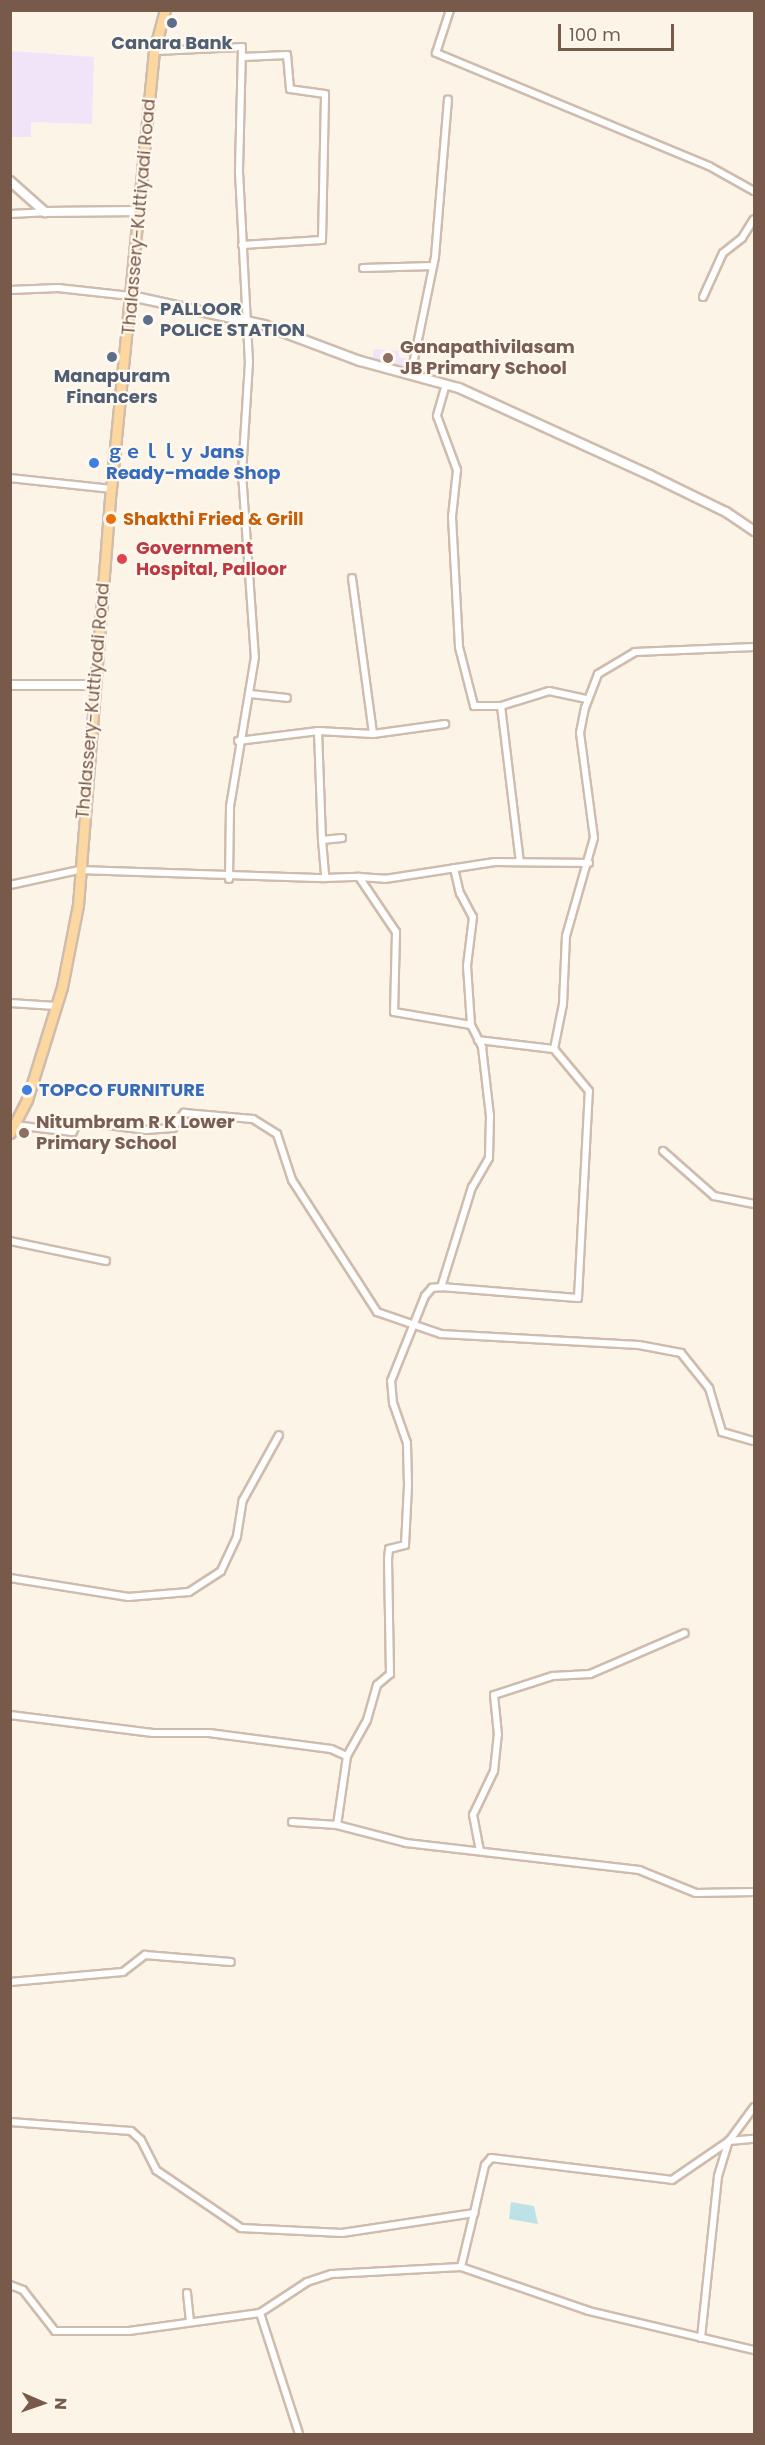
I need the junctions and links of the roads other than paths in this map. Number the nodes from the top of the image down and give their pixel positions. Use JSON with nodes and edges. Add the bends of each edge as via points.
{"nodes":[{"id":1,"x":165,"y":10,"type":"edge"},
{"id":2,"x":450,"y":10,"type":"edge"},
{"id":3,"x":154,"y":51,"type":"junction"},
{"id":4,"x":243,"y":57,"type":"junction"},
{"id":5,"x":448,"y":100,"type":"dead end"},
{"id":6,"x":10,"y":181,"type":"edge"},
{"id":7,"x":754,"y":191,"type":"edge"},
{"id":8,"x":139,"y":211,"type":"junction"},
{"id":9,"x":45,"y":212,"type":"junction"},
{"id":10,"x":10,"y":214,"type":"edge"},
{"id":11,"x":754,"y":219,"type":"edge"},
{"id":12,"x":242,"y":245,"type":"junction"},
{"id":13,"x":433,"y":266,"type":"junction"},
{"id":14,"x":363,"y":268,"type":"dead end"},
{"id":15,"x":10,"y":290,"type":"edge"},
{"id":16,"x":131,"y":296,"type":"junction"},
{"id":17,"x":703,"y":297,"type":"dead end"},
{"id":18,"x":249,"y":322,"type":"junction"},
{"id":19,"x":411,"y":374,"type":"junction"},
{"id":20,"x":446,"y":384,"type":"junction"},
{"id":21,"x":10,"y":478,"type":"edge"},
{"id":22,"x":111,"y":489,"type":"junction"},
{"id":23,"x":754,"y":531,"type":"edge"},
{"id":24,"x":352,"y":579,"type":"dead end"},
{"id":25,"x":754,"y":647,"type":"edge"},
{"id":26,"x":10,"y":685,"type":"edge"},
{"id":27,"x":96,"y":685,"type":"junction"},
{"id":28,"x":250,"y":694,"type":"junction"},
{"id":29,"x":288,"y":698,"type":"dead end"},
{"id":30,"x":588,"y":699,"type":"junction"},
{"id":31,"x":501,"y":706,"type":"junction"},
{"id":32,"x":445,"y":724,"type":"dead end"},
{"id":33,"x":318,"y":731,"type":"junction"},
{"id":34,"x":373,"y":734,"type":"junction"},
{"id":35,"x":238,"y":741,"type":"junction"},
{"id":36,"x":342,"y":838,"type":"dead end"},
{"id":37,"x":322,"y":840,"type":"junction"},
{"id":38,"x":520,"y":862,"type":"junction"},
{"id":39,"x":589,"y":863,"type":"junction"},
{"id":40,"x":454,"y":868,"type":"junction"},
{"id":41,"x":79,"y":870,"type":"junction"},
{"id":42,"x":359,"y":877,"type":"junction"},
{"id":43,"x":325,"y":878,"type":"junction"},
{"id":44,"x":229,"y":879,"type":"junction"},
{"id":45,"x":10,"y":885,"type":"edge"},
{"id":46,"x":10,"y":1003,"type":"edge"},
{"id":47,"x":56,"y":1006,"type":"junction"},
{"id":48,"x":471,"y":1024,"type":"junction"},
{"id":49,"x":478,"y":1040,"type":"junction"},
{"id":50,"x":554,"y":1049,"type":"junction"},
{"id":51,"x":12,"y":1129,"type":"edge"},
{"id":52,"x":663,"y":1151,"type":"dead end"},
{"id":53,"x":754,"y":1204,"type":"edge"},
{"id":54,"x":10,"y":1241,"type":"edge"},
{"id":55,"x":106,"y":1261,"type":"dead end"},
{"id":56,"x":441,"y":1287,"type":"junction"},
{"id":57,"x":416,"y":1327,"type":"junction"},
{"id":58,"x":279,"y":1435,"type":"dead end"},
{"id":59,"x":754,"y":1441,"type":"edge"},
{"id":60,"x":10,"y":1578,"type":"edge"},
{"id":61,"x":686,"y":1633,"type":"dead end"},
{"id":62,"x":10,"y":1716,"type":"edge"},
{"id":63,"x":347,"y":1756,"type":"junction"},
{"id":64,"x":292,"y":1822,"type":"dead end"},
{"id":65,"x":337,"y":1825,"type":"junction"},
{"id":66,"x":480,"y":1851,"type":"junction"},
{"id":67,"x":754,"y":1892,"type":"edge"},
{"id":68,"x":231,"y":1962,"type":"dead end"},
{"id":69,"x":10,"y":1982,"type":"edge"},
{"id":70,"x":754,"y":2107,"type":"edge"},
{"id":71,"x":10,"y":2122,"type":"edge"},
{"id":72,"x":754,"y":2139,"type":"edge"},
{"id":73,"x":729,"y":2140,"type":"junction"},
{"id":74,"x":474,"y":2213,"type":"junction"},
{"id":75,"x":461,"y":2267,"type":"junction"},
{"id":76,"x":10,"y":2285,"type":"edge"},
{"id":77,"x":187,"y":2293,"type":"dead end"},
{"id":78,"x":260,"y":2313,"type":"junction"},
{"id":79,"x":190,"y":2321,"type":"junction"},
{"id":80,"x":701,"y":2338,"type":"junction"},
{"id":81,"x":754,"y":2350,"type":"edge"},
{"id":82,"x":299,"y":2434,"type":"edge"}],
"edges":[{"from":1,"to":3,"type":"main road","name":"Thalassery-Kuttiyadi Road"},
{"from":2,"to":7,"type":"street","via":[[436,53],[699,161]]},
{"from":3,"to":4,"type":"street","via":[[220,45],[242,47]]},
{"from":3,"to":8,"type":"main road","name":"Thalassery-Kuttiyadi Road"},
{"from":4,"to":12,"type":"street"},
{"from":4,"to":12,"type":"street","via":[[287,55],[290,89],[325,94],[322,240]]},
{"from":5,"to":13,"type":"street"},
{"from":6,"to":9,"type":"main road"},
{"from":8,"to":9,"type":"main road"},
{"from":8,"to":16,"type":"main road","name":"Thalassery-Kuttiyadi Road"},
{"from":9,"to":10,"type":"street"},
{"from":11,"to":17,"type":"street","via":[[742,238],[723,254]]},
{"from":12,"to":18,"type":"street"},
{"from":13,"to":14,"type":"street"},
{"from":13,"to":19,"type":"street"},
{"from":15,"to":16,"type":"street","via":[[58,288]]},
{"from":16,"to":18,"type":"main road"},
{"from":16,"to":22,"type":"main road","name":"Thalassery-Kuttiyadi Road"},
{"from":18,"to":19,"type":"main road","via":[[360,362]]},
{"from":18,"to":28,"type":"street","via":[[242,473],[255,635]]},
{"from":19,"to":20,"type":"main road"},
{"from":20,"to":23,"type":"main road","via":[[650,474]]},
{"from":20,"to":31,"type":"street","via":[[437,416],[457,470],[453,578],[463,669],[474,706]]},
{"from":21,"to":22,"type":"street"},
{"from":22,"to":27,"type":"main road","name":"Thalassery-Kuttiyadi Road"},
{"from":24,"to":34,"type":"street"},
{"from":25,"to":30,"type":"street","via":[[635,652],[607,665]]},
{"from":26,"to":27,"type":"main road"},
{"from":27,"to":41,"type":"main road","name":"Thalassery-Kuttiyadi Road"},
{"from":28,"to":29,"type":"street"},
{"from":28,"to":35,"type":"street"},
{"from":30,"to":31,"type":"street","via":[[549,692]]},
{"from":30,"to":39,"type":"street","via":[[580,733],[594,819]]},
{"from":31,"to":38,"type":"street"},
{"from":32,"to":34,"type":"street"},
{"from":33,"to":34,"type":"street"},
{"from":33,"to":35,"type":"street"},
{"from":33,"to":37,"type":"street"},
{"from":35,"to":44,"type":"street"},
{"from":36,"to":37,"type":"street"},
{"from":37,"to":43,"type":"street"},
{"from":38,"to":39,"type":"street"},
{"from":38,"to":40,"type":"street"},
{"from":39,"to":50,"type":"street","via":[[566,936],[563,1004]]},
{"from":40,"to":42,"type":"street","via":[[385,879]]},
{"from":40,"to":48,"type":"street","via":[[460,893],[473,917],[467,966]]},
{"from":41,"to":44,"type":"street"},
{"from":41,"to":45,"type":"street"},
{"from":41,"to":47,"type":"main road","name":"Thalassery-Kuttiyadi Road","via":[[72,944]]},
{"from":42,"to":43,"type":"street"},
{"from":42,"to":48,"type":"street","via":[[396,932],[394,1012]]},
{"from":43,"to":44,"type":"street"},
{"from":46,"to":47,"type":"street"},
{"from":47,"to":51,"type":"main road","name":"Thalassery-Kuttiyadi Road","via":[[27,1100]]},
{"from":48,"to":49,"type":"street"},
{"from":49,"to":50,"type":"street"},
{"from":49,"to":56,"type":"street","via":[[490,1116],[489,1158],[472,1186]]},
{"from":50,"to":56,"type":"street","via":[[589,1091],[578,1298]]},
{"from":51,"to":57,"type":"street","via":[[72,1132],[78,1121],[146,1130],[173,1128],[184,1113],[253,1119],[277,1134],[292,1180],[364,1296],[377,1312]]},
{"from":52,"to":53,"type":"street","via":[[714,1196]]},
{"from":54,"to":55,"type":"street"},
{"from":56,"to":57,"type":"street","via":[[428,1291]]},
{"from":57,"to":59,"type":"street","via":[[476,1339],[639,1345],[681,1353],[709,1388],[722,1432]]},
{"from":57,"to":63,"type":"street","via":[[391,1381],[393,1404],[407,1443],[408,1485],[405,1545],[389,1550],[388,1559],[390,1674],[377,1685],[367,1720]]},
{"from":58,"to":60,"type":"street","via":[[243,1500],[237,1536],[221,1572],[189,1592],[128,1597]]},
{"from":61,"to":66,"type":"street","via":[[590,1674],[553,1676],[494,1695],[498,1735],[494,1772],[473,1815]]},
{"from":62,"to":63,"type":"street","via":[[153,1733],[209,1732],[331,1749]]},
{"from":63,"to":65,"type":"street"},
{"from":64,"to":65,"type":"street"},
{"from":65,"to":66,"type":"street","via":[[406,1843]]},
{"from":66,"to":67,"type":"street","via":[[649,1872],[696,1893]]},
{"from":68,"to":69,"type":"street","via":[[145,1955],[123,1971]]},
{"from":70,"to":73,"type":"street"},
{"from":71,"to":74,"type":"street","via":[[131,2131],[141,2140],[156,2170],[241,2228],[342,2233]]},
{"from":72,"to":73,"type":"street"},
{"from":73,"to":74,"type":"street","via":[[672,2180],[490,2158],[485,2164]]},
{"from":73,"to":80,"type":"street","via":[[718,2176]]},
{"from":74,"to":75,"type":"street"},
{"from":75,"to":78,"type":"street","via":[[332,2274],[307,2282]]},
{"from":75,"to":80,"type":"street","via":[[589,2311]]},
{"from":76,"to":79,"type":"street","via":[[23,2290],[56,2331],[129,2331]]},
{"from":77,"to":79,"type":"street"},
{"from":78,"to":79,"type":"street"},
{"from":78,"to":82,"type":"street"},
{"from":80,"to":81,"type":"street"}]}
